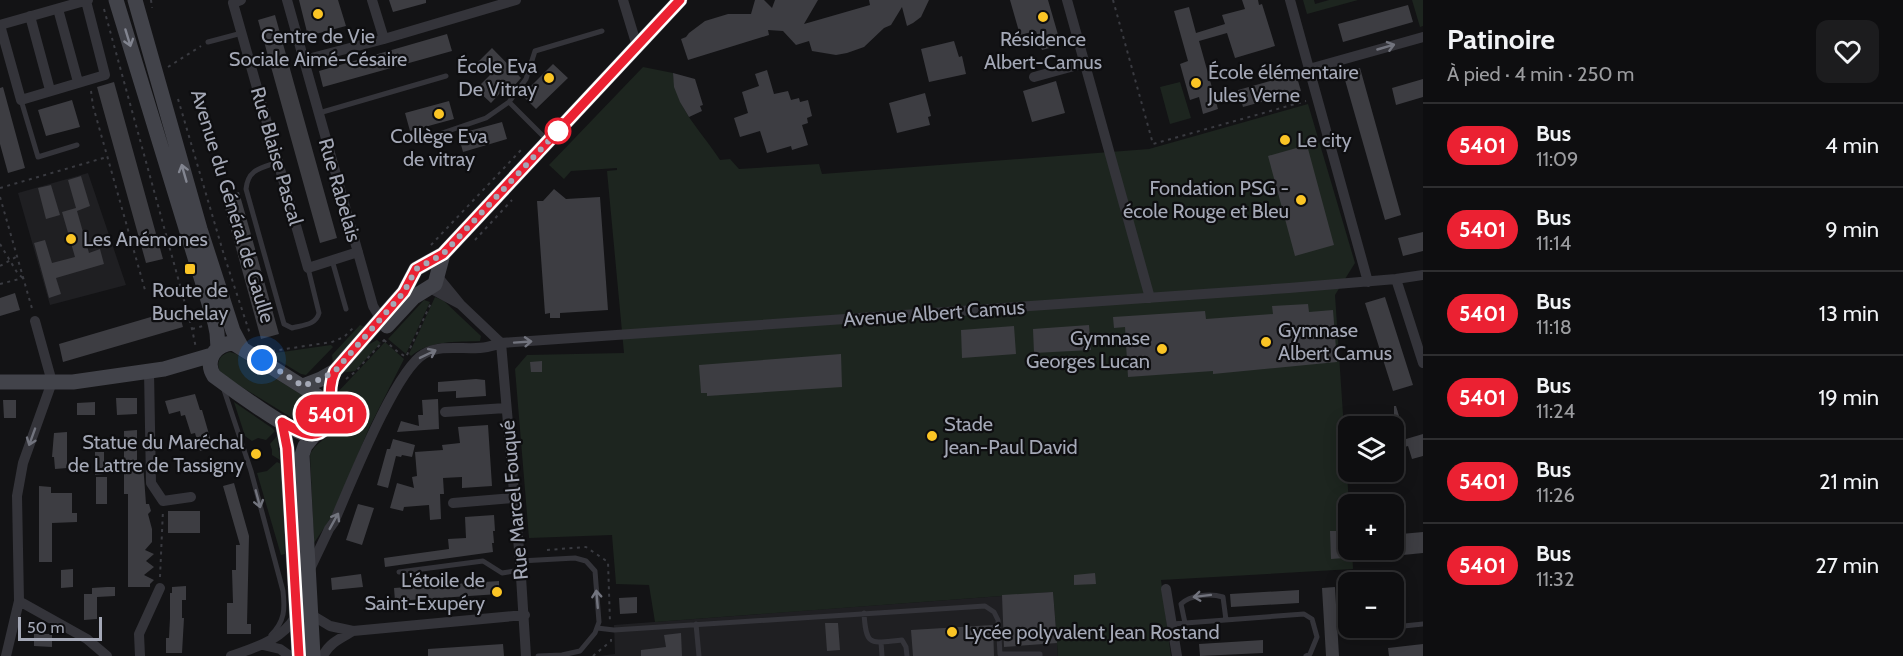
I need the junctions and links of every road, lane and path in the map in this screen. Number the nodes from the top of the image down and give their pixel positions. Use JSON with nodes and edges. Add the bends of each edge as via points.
{"nodes":[{"id":1,"x":87,"y":0,"type":"edge"},
{"id":2,"x":135,"y":0,"type":"edge"},
{"id":3,"x":151,"y":0,"type":"edge"},
{"id":4,"x":287,"y":0,"type":"edge"},
{"id":5,"x":372,"y":0,"type":"edge"},
{"id":6,"x":516,"y":0,"type":"edge"},
{"id":7,"x":623,"y":0,"type":"edge"},
{"id":8,"x":680,"y":0,"type":"edge"},
{"id":9,"x":1067,"y":0,"type":"edge"},
{"id":10,"x":1113,"y":0,"type":"edge"},
{"id":11,"x":1290,"y":0,"type":"edge"},
{"id":12,"x":237,"y":1,"type":"edge"},
{"id":13,"x":110,"y":4,"type":"edge"},
{"id":14,"x":58,"y":9,"type":"junction"},
{"id":15,"x":150,"y":10,"type":"dead end"},
{"id":16,"x":30,"y":16,"type":"junction"},
{"id":17,"x":0,"y":25,"type":"edge"},
{"id":18,"x":602,"y":31,"type":"dead end"},
{"id":19,"x":242,"y":33,"type":"junction"},
{"id":20,"x":1423,"y":37,"type":"edge"},
{"id":21,"x":384,"y":39,"type":"junction"},
{"id":22,"x":208,"y":42,"type":"joint"},
{"id":23,"x":637,"y":46,"type":"junction"},
{"id":24,"x":304,"y":60,"type":"junction"},
{"id":25,"x":1085,"y":63,"type":"junction"},
{"id":26,"x":168,"y":67,"type":"dead end"},
{"id":27,"x":1309,"y":69,"type":"junction"},
{"id":28,"x":446,"y":76,"type":"dead end"},
{"id":29,"x":1034,"y":78,"type":"dead end"},
{"id":30,"x":83,"y":81,"type":"junction"},
{"id":31,"x":175,"y":89,"type":"dead end"},
{"id":32,"x":50,"y":90,"type":"junction"},
{"id":33,"x":1317,"y":97,"type":"junction"},
{"id":34,"x":21,"y":100,"type":"junction"},
{"id":35,"x":509,"y":102,"type":"junction"},
{"id":36,"x":319,"y":113,"type":"junction"},
{"id":37,"x":544,"y":136,"type":"junction"},
{"id":38,"x":416,"y":142,"type":"dead end"},
{"id":39,"x":77,"y":146,"type":"dead end"},
{"id":40,"x":107,"y":157,"type":"junction"},
{"id":41,"x":278,"y":162,"type":"junction"},
{"id":42,"x":0,"y":188,"type":"edge"},
{"id":43,"x":0,"y":196,"type":"edge"},
{"id":44,"x":514,"y":198,"type":"dead end"},
{"id":45,"x":0,"y":244,"type":"edge"},
{"id":46,"x":470,"y":246,"type":"dead end"},
{"id":47,"x":437,"y":250,"type":"junction"},
{"id":48,"x":358,"y":252,"type":"junction"},
{"id":49,"x":17,"y":257,"type":"junction"},
{"id":50,"x":10,"y":260,"type":"junction"},
{"id":51,"x":332,"y":260,"type":"junction"},
{"id":52,"x":0,"y":266,"type":"edge"},
{"id":53,"x":308,"y":268,"type":"junction"},
{"id":54,"x":417,"y":270,"type":"junction"},
{"id":55,"x":1423,"y":275,"type":"edge"},
{"id":56,"x":23,"y":278,"type":"junction"},
{"id":57,"x":1396,"y":279,"type":"junction"},
{"id":58,"x":1368,"y":282,"type":"junction"},
{"id":59,"x":0,"y":284,"type":"edge"},
{"id":60,"x":434,"y":286,"type":"junction"},
{"id":61,"x":145,"y":290,"type":"dead end"},
{"id":62,"x":1150,"y":298,"type":"junction"},
{"id":63,"x":460,"y":304,"type":"junction"},
{"id":64,"x":346,"y":309,"type":"dead end"},
{"id":65,"x":380,"y":318,"type":"junction"},
{"id":66,"x":35,"y":321,"type":"joint"},
{"id":67,"x":359,"y":322,"type":"dead end"},
{"id":68,"x":385,"y":335,"type":"junction"},
{"id":69,"x":247,"y":343,"type":"junction"},
{"id":70,"x":501,"y":343,"type":"junction"},
{"id":71,"x":264,"y":349,"type":"dead end"},
{"id":72,"x":353,"y":351,"type":"junction"},
{"id":73,"x":209,"y":354,"type":"junction"},
{"id":74,"x":1423,"y":363,"type":"edge"},
{"id":75,"x":156,"y":370,"type":"junction"},
{"id":76,"x":217,"y":378,"type":"junction"},
{"id":77,"x":332,"y":378,"type":"junction"},
{"id":78,"x":0,"y":382,"type":"edge"},
{"id":79,"x":52,"y":382,"type":"junction"},
{"id":80,"x":303,"y":386,"type":"junction"},
{"id":81,"x":330,"y":404,"type":"junction"},
{"id":82,"x":506,"y":408,"type":"junction"},
{"id":83,"x":445,"y":412,"type":"dead end"},
{"id":84,"x":282,"y":422,"type":"junction"},
{"id":85,"x":314,"y":435,"type":"junction"},
{"id":86,"x":190,"y":497,"type":"dead end"},
{"id":87,"x":514,"y":498,"type":"junction"},
{"id":88,"x":163,"y":501,"type":"junction"},
{"id":89,"x":453,"y":503,"type":"dead end"},
{"id":90,"x":601,"y":556,"type":"dead end"},
{"id":91,"x":520,"y":566,"type":"junction"},
{"id":92,"x":399,"y":572,"type":"dead end"},
{"id":93,"x":308,"y":573,"type":"junction"},
{"id":94,"x":160,"y":588,"type":"joint"},
{"id":95,"x":1166,"y":589,"type":"dead end"},
{"id":96,"x":19,"y":601,"type":"junction"},
{"id":97,"x":864,"y":613,"type":"junction"},
{"id":98,"x":303,"y":615,"type":"junction"},
{"id":99,"x":525,"y":615,"type":"junction"},
{"id":100,"x":1226,"y":620,"type":"junction"},
{"id":101,"x":1185,"y":623,"type":"junction"},
{"id":102,"x":696,"y":624,"type":"junction"},
{"id":103,"x":1172,"y":624,"type":"junction"},
{"id":104,"x":1423,"y":624,"type":"edge"},
{"id":105,"x":1404,"y":626,"type":"edge"},
{"id":106,"x":597,"y":628,"type":"junction"},
{"id":107,"x":610,"y":629,"type":"junction"},
{"id":108,"x":352,"y":631,"type":"junction"},
{"id":109,"x":881,"y":642,"type":"junction"},
{"id":110,"x":265,"y":644,"type":"junction"},
{"id":111,"x":6,"y":656,"type":"edge"},
{"id":112,"x":107,"y":656,"type":"edge"},
{"id":113,"x":140,"y":656,"type":"edge"},
{"id":114,"x":231,"y":656,"type":"edge"},
{"id":115,"x":290,"y":656,"type":"edge"},
{"id":116,"x":299,"y":656,"type":"edge"},
{"id":117,"x":313,"y":656,"type":"edge"},
{"id":118,"x":323,"y":656,"type":"edge"},
{"id":119,"x":526,"y":656,"type":"edge"},
{"id":120,"x":538,"y":656,"type":"edge"},
{"id":121,"x":594,"y":656,"type":"edge"},
{"id":122,"x":699,"y":656,"type":"edge"},
{"id":123,"x":882,"y":656,"type":"edge"},
{"id":124,"x":907,"y":656,"type":"edge"},
{"id":125,"x":1040,"y":656,"type":"edge"},
{"id":126,"x":1177,"y":656,"type":"edge"},
{"id":127,"x":1306,"y":656,"type":"edge"}],
"edges":[{"from":1,"to":14,"type":"street"},
{"from":1,"to":30,"type":"street","via":[[105,75]]},
{"from":69,"to":2,"type":"main road","name":"Avenue du Général de Gaulle","one_way":true,"via":[[233,331]]},
{"from":3,"to":15,"type":"path"},
{"from":4,"to":24,"type":"street","name":"Rue Rabelais"},
{"from":5,"to":21,"type":"street"},
{"from":6,"to":21,"type":"street"},
{"from":7,"to":23,"type":"street"},
{"from":8,"to":23,"type":"main road"},
{"from":9,"to":25,"type":"street"},
{"from":10,"to":33,"type":"path","via":[[1153,144]]},
{"from":11,"to":27,"type":"street"},
{"from":12,"to":19,"type":"street","name":"Rue Blaise Pascal"},
{"from":13,"to":73,"type":"path","via":[[192,329]]},
{"from":13,"to":73,"type":"main road","one_way":true,"via":[[217,333]]},
{"from":14,"to":16,"type":"street"},
{"from":14,"to":30,"type":"street"},
{"from":16,"to":17,"type":"street"},
{"from":16,"to":32,"type":"street"},
{"from":17,"to":34,"type":"street"},
{"from":18,"to":35,"type":"lane","via":[[535,51],[526,79]]},
{"from":19,"to":22,"type":"lane"},
{"from":19,"to":41,"type":"street","name":"Rue Blaise Pascal"},
{"from":27,"to":20,"type":"street","one_way":true},
{"from":21,"to":24,"type":"street"},
{"from":22,"to":26,"type":"path"},
{"from":23,"to":37,"type":"main road"},
{"from":24,"to":36,"type":"street","name":"Rue Rabelais"},
{"from":25,"to":29,"type":"street"},
{"from":25,"to":62,"type":"street"},
{"from":27,"to":33,"type":"street"},
{"from":28,"to":36,"type":"lane"},
{"from":30,"to":32,"type":"street"},
{"from":30,"to":40,"type":"path"},
{"from":31,"to":69,"type":"path","name":"Avenue du Général de Gaulle"},
{"from":32,"to":34,"type":"street"},
{"from":33,"to":58,"type":"street"},
{"from":34,"to":39,"type":"lane","via":[[38,157]]},
{"from":35,"to":37,"type":"lane"},
{"from":35,"to":38,"type":"lane","via":[[486,118]]},
{"from":36,"to":48,"type":"street","name":"Rue Rabelais"},
{"from":37,"to":47,"type":"main road"},
{"from":37,"to":47,"type":"path"},
{"from":40,"to":42,"type":"path"},
{"from":40,"to":61,"type":"path"},
{"from":41,"to":53,"type":"street","name":"Rue Blaise Pascal"},
{"from":41,"to":53,"type":"lane","via":[[256,170],[247,180],[246,189],[284,324],[292,328],[318,319]]},
{"from":43,"to":49,"type":"path"},
{"from":44,"to":46,"type":"path"},
{"from":45,"to":50,"type":"path"},
{"from":47,"to":54,"type":"main road"},
{"from":47,"to":60,"type":"main road"},
{"from":48,"to":51,"type":"street"},
{"from":48,"to":65,"type":"street","name":"Rue Rabelais"},
{"from":49,"to":50,"type":"path"},
{"from":49,"to":56,"type":"path"},
{"from":50,"to":52,"type":"path"},
{"from":50,"to":56,"type":"path"},
{"from":51,"to":53,"type":"street"},
{"from":51,"to":64,"type":"lane"},
{"from":54,"to":60,"type":"main road","via":[[414,281],[418,286]]},
{"from":54,"to":60,"type":"main road","via":[[427,264],[433,267]]},
{"from":54,"to":65,"type":"main road","via":[[408,288]]},
{"from":55,"to":57,"type":"street","name":"Avenue Albert Camus"},
{"from":56,"to":59,"type":"path"},
{"from":56,"to":66,"type":"path"},
{"from":57,"to":58,"type":"street","name":"Avenue Albert Camus"},
{"from":57,"to":74,"type":"street"},
{"from":58,"to":62,"type":"street","name":"Avenue Albert Camus"},
{"from":60,"to":63,"type":"street"},
{"from":60,"to":63,"type":"street"},
{"from":60,"to":68,"type":"main road","via":[[411,300]]},
{"from":60,"to":68,"type":"path","via":[[406,357]]},
{"from":70,"to":62,"type":"street","name":"Avenue Albert Camus","one_way":true},
{"from":63,"to":70,"type":"street"},
{"from":65,"to":72,"type":"main road"},
{"from":66,"to":79,"type":"street"},
{"from":67,"to":71,"type":"path","name":"Avenue du Général de Gaulle","via":[[344,337],[332,342],[274,351]]},
{"from":68,"to":72,"type":"main road"},
{"from":68,"to":77,"type":"path","via":[[356,372],[335,388]]},
{"from":69,"to":73,"type":"main road","via":[[230,343]]},
{"from":69,"to":80,"type":"main road"},
{"from":70,"to":82,"type":"street","name":"Rue Marcel Fouqué"},
{"from":93,"to":70,"type":"street","name":"Avenue Albert Camus","one_way":true,"via":[[374,432],[409,368],[424,354],[438,349],[487,348]]},
{"from":72,"to":77,"type":"main road"},
{"from":73,"to":75,"type":"main road"},
{"from":73,"to":76,"type":"main road","via":[[209,366]]},
{"from":75,"to":76,"type":"main road","via":[[193,370]]},
{"from":75,"to":79,"type":"main road"},
{"from":75,"to":88,"type":"street","via":[[151,483]]},
{"from":76,"to":84,"type":"main road"},
{"from":76,"to":110,"type":"lane","one_way":true,"via":[[251,471],[283,591],[283,619]]},
{"from":77,"to":80,"type":"main road"},
{"from":77,"to":81,"type":"main road"},
{"from":78,"to":79,"type":"main road"},
{"from":79,"to":96,"type":"street","one_way":true,"via":[[23,463],[17,496]]},
{"from":80,"to":81,"type":"main road"},
{"from":81,"to":85,"type":"main road","via":[[328,424]]},
{"from":82,"to":83,"type":"street"},
{"from":82,"to":87,"type":"street","name":"Rue Marcel Fouqué"},
{"from":84,"to":85,"type":"main road"},
{"from":84,"to":98,"type":"main road"},
{"from":85,"to":93,"type":"main road","via":[[302,455]]},
{"from":86,"to":88,"type":"street"},
{"from":87,"to":89,"type":"street"},
{"from":87,"to":91,"type":"street","name":"Rue Marcel Fouqué"},
{"from":88,"to":94,"type":"path"},
{"from":90,"to":107,"type":"path","via":[[608,562]]},
{"from":91,"to":92,"type":"lane","via":[[502,573],[483,561]]},
{"from":91,"to":99,"type":"street","name":"Rue Marcel Fouqué"},
{"from":106,"to":91,"type":"lane","one_way":true,"via":[[595,571],[586,561],[575,558]]},
{"from":93,"to":98,"type":"main road"},
{"from":94,"to":113,"type":"street","via":[[138,634]]},
{"from":95,"to":103,"type":"street"},
{"from":96,"to":111,"type":"street"},
{"from":96,"to":112,"type":"street","via":[[87,639]]},
{"from":97,"to":102,"type":"lane"},
{"from":97,"to":109,"type":"lane","via":[[865,633],[872,642]]},
{"from":97,"to":125,"type":"lane","via":[[985,606],[998,620],[1000,654]]},
{"from":98,"to":108,"type":"street"},
{"from":98,"to":110,"type":"street"},
{"from":98,"to":116,"type":"main road"},
{"from":98,"to":117,"type":"main road"},
{"from":99,"to":108,"type":"street"},
{"from":99,"to":119,"type":"street","name":"Rue Marcel Fouqué"},
{"from":100,"to":101,"type":"lane"},
{"from":100,"to":101,"type":"lane","one_way":true,"via":[[1222,597],[1214,595],[1187,598],[1181,604]]},
{"from":100,"to":127,"type":"lane","via":[[1304,614],[1312,619],[1317,637]]},
{"from":101,"to":103,"type":"lane"},
{"from":102,"to":107,"type":"lane"},
{"from":102,"to":122,"type":"lane"},
{"from":103,"to":126,"type":"street"},
{"from":104,"to":105,"type":"lane"},
{"from":106,"to":107,"type":"lane"},
{"from":106,"to":120,"type":"lane","via":[[580,651]]},
{"from":107,"to":121,"type":"path","via":[[611,641]]},
{"from":108,"to":118,"type":"street","via":[[333,643]]},
{"from":109,"to":123,"type":"lane"},
{"from":109,"to":124,"type":"lane","via":[[902,640]]},
{"from":110,"to":114,"type":"street"},
{"from":110,"to":115,"type":"street"}]}
